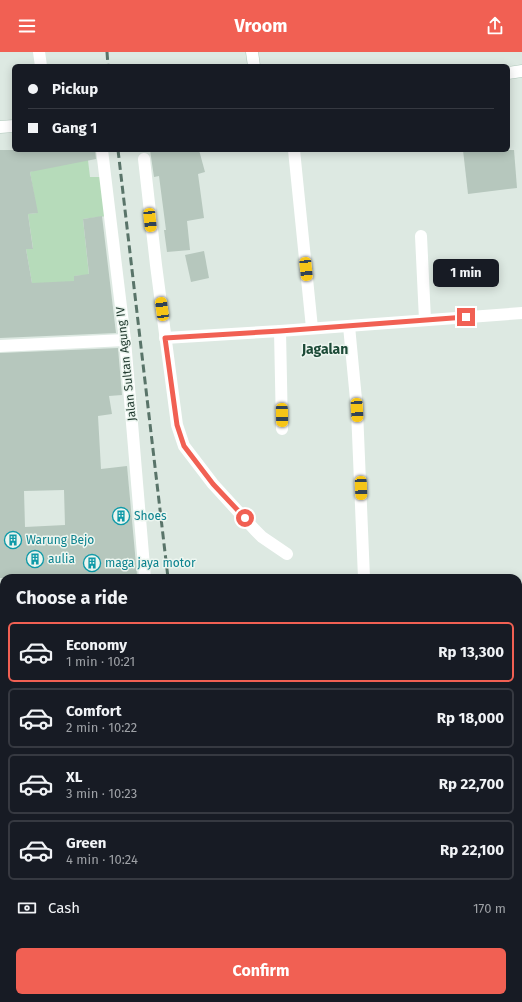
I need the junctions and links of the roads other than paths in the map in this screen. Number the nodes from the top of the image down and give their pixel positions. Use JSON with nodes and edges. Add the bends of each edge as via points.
{"nodes":[{"id":1,"x":39,"y":52,"type":"edge"},
{"id":2,"x":252,"y":52,"type":"edge"},
{"id":3,"x":41,"y":64,"type":"edge"},
{"id":4,"x":254,"y":64,"type":"edge"},
{"id":5,"x":522,"y":71,"type":"edge"},
{"id":6,"x":510,"y":73,"type":"edge"},
{"id":7,"x":12,"y":126,"type":"edge"},
{"id":8,"x":0,"y":127,"type":"edge"},
{"id":9,"x":102,"y":152,"type":"edge"},
{"id":10,"x":294,"y":152,"type":"edge"},
{"id":11,"x":144,"y":159,"type":"dead end"},
{"id":12,"x":421,"y":236,"type":"dead end"},
{"id":13,"x":522,"y":313,"type":"edge"},
{"id":14,"x":425,"y":320,"type":"junction"},
{"id":15,"x":349,"y":326,"type":"junction"},
{"id":16,"x":312,"y":328,"type":"junction"},
{"id":17,"x":280,"y":331,"type":"junction"},
{"id":18,"x":165,"y":338,"type":"junction"},
{"id":19,"x":125,"y":340,"type":"junction"},
{"id":20,"x":0,"y":346,"type":"edge"},
{"id":21,"x":282,"y":429,"type":"dead end"},
{"id":22,"x":287,"y":554,"type":"dead end"},
{"id":23,"x":145,"y":574,"type":"edge"},
{"id":24,"x":364,"y":574,"type":"edge"}],
"edges":[{"from":1,"to":3,"type":"street"},
{"from":2,"to":4,"type":"street"},
{"from":5,"to":6,"type":"street"},
{"from":7,"to":8,"type":"street"},
{"from":9,"to":19,"type":"street","name":"Jalan Sultan Agung IV"},
{"from":10,"to":16,"type":"street"},
{"from":11,"to":18,"type":"street"},
{"from":12,"to":14,"type":"street"},
{"from":13,"to":14,"type":"street"},
{"from":14,"to":15,"type":"street"},
{"from":15,"to":16,"type":"street"},
{"from":15,"to":24,"type":"street","via":[[357,410]]},
{"from":16,"to":17,"type":"street"},
{"from":17,"to":18,"type":"street"},
{"from":17,"to":21,"type":"street"},
{"from":18,"to":22,"type":"street","via":[[177,425],[184,446],[213,484],[255,530]]},
{"from":19,"to":20,"type":"street"},
{"from":19,"to":23,"type":"street","name":"Jalan Sultan Agung IV"}]}
